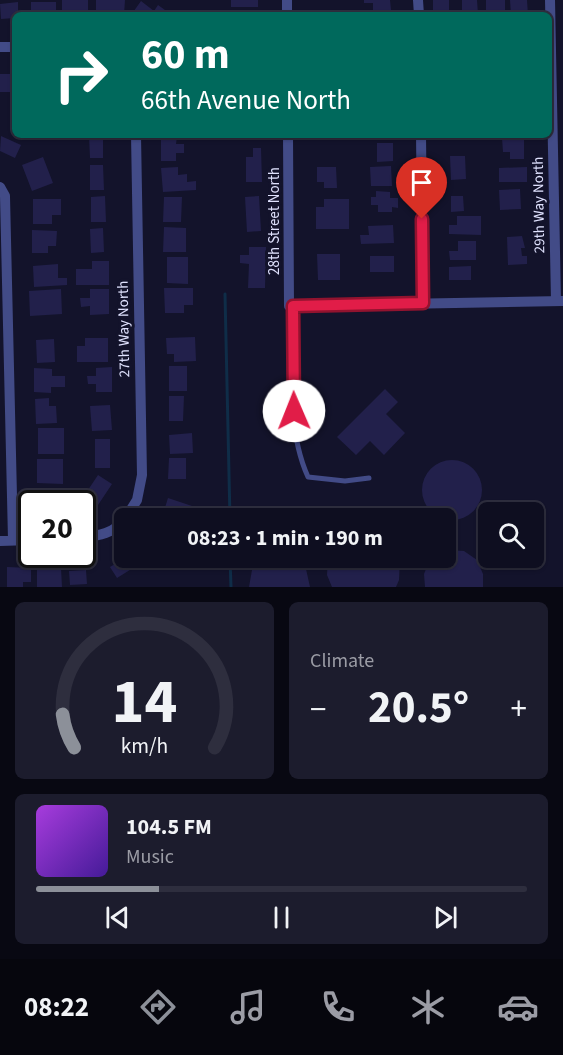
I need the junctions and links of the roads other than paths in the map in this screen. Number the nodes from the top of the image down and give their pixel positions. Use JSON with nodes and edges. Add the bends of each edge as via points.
{"nodes":[{"id":1,"x":552,"y":67,"type":"edge"},
{"id":2,"x":136,"y":138,"type":"edge"},
{"id":3,"x":288,"y":138,"type":"edge"},
{"id":4,"x":420,"y":138,"type":"edge"},
{"id":5,"x":0,"y":187,"type":"edge"},
{"id":6,"x":559,"y":301,"type":"edge"},
{"id":7,"x":423,"y":303,"type":"junction"},
{"id":8,"x":291,"y":306,"type":"junction"},
{"id":9,"x":369,"y":478,"type":"dead end"},
{"id":10,"x":132,"y":508,"type":"edge"},
{"id":11,"x":114,"y":526,"type":"edge"},
{"id":12,"x":96,"y":536,"type":"edge"},
{"id":13,"x":13,"y":540,"type":"junction"},
{"id":14,"x":18,"y":540,"type":"edge"},
{"id":15,"x":0,"y":541,"type":"edge"}],
"edges":[{"from":1,"to":6,"type":"street","name":"29th Way North"},
{"from":2,"to":10,"type":"street","name":"27th Way North","via":[[142,475]]},
{"from":3,"to":8,"type":"street","name":"28th Street North"},
{"from":4,"to":7,"type":"street"},
{"from":5,"to":13,"type":"street","via":[[5,196]]},
{"from":6,"to":7,"type":"street"},
{"from":7,"to":8,"type":"street"},
{"from":8,"to":9,"type":"lane","via":[[294,411],[299,457],[308,477],[345,481]]},
{"from":11,"to":12,"type":"street"},
{"from":13,"to":14,"type":"street"},
{"from":13,"to":15,"type":"street"}]}
